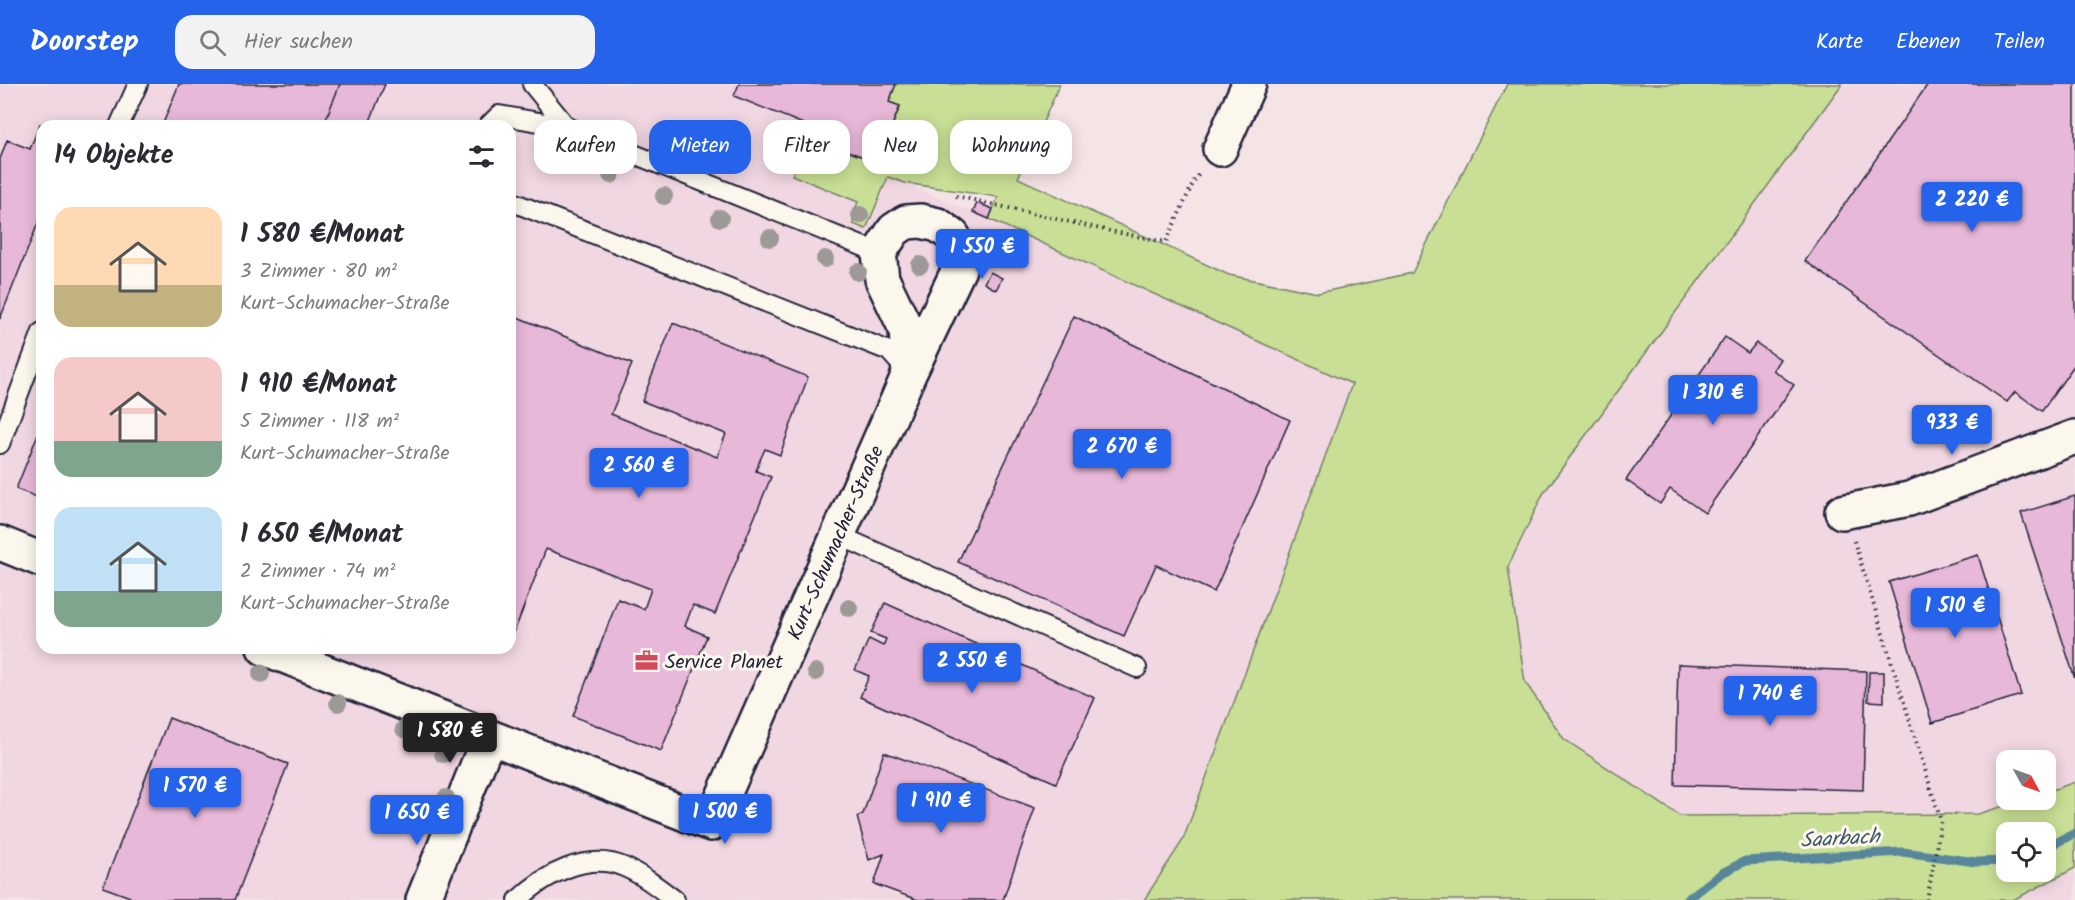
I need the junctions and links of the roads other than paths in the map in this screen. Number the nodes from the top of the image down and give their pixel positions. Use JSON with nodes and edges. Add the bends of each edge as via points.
{"nodes":[{"id":1,"x":138,"y":84,"type":"edge"},
{"id":2,"x":532,"y":84,"type":"edge"},
{"id":3,"x":1249,"y":84,"type":"edge"},
{"id":4,"x":122,"y":120,"type":"edge"},
{"id":5,"x":494,"y":120,"type":"edge"},
{"id":6,"x":561,"y":120,"type":"edge"},
{"id":7,"x":534,"y":121,"type":"edge"},
{"id":8,"x":1220,"y":149,"type":"road end"},
{"id":9,"x":637,"y":155,"type":"edge"},
{"id":10,"x":516,"y":203,"type":"edge"},
{"id":11,"x":879,"y":253,"type":"junction"},
{"id":12,"x":36,"y":348,"type":"edge"},
{"id":13,"x":909,"y":374,"type":"junction"},
{"id":14,"x":2075,"y":437,"type":"edge"},
{"id":15,"x":0,"y":444,"type":"edge"},
{"id":16,"x":1842,"y":512,"type":"dead end"},
{"id":17,"x":838,"y":535,"type":"junction"},
{"id":18,"x":0,"y":543,"type":"edge"},
{"id":19,"x":36,"y":558,"type":"edge"},
{"id":20,"x":279,"y":654,"type":"edge"},
{"id":21,"x":1137,"y":668,"type":"dead end"},
{"id":22,"x":489,"y":737,"type":"junction"},
{"id":23,"x":423,"y":900,"type":"edge"},
{"id":24,"x":518,"y":900,"type":"edge"},
{"id":25,"x":675,"y":900,"type":"edge"}],
"edges":[{"from":1,"to":4,"type":"lane"},
{"from":2,"to":6,"type":"lane"},
{"from":3,"to":8,"type":"street"},
{"from":5,"to":7,"type":"lane","via":[[499,115]]},
{"from":9,"to":11,"type":"lane"},
{"from":10,"to":13,"type":"lane","via":[[889,351]]},
{"from":11,"to":13,"type":"street","name":"Kurt-Schumacher-Straße","via":[[882,279],[906,329]]},
{"from":11,"to":13,"type":"street","name":"Kurt-Schumacher-Straße","via":[[894,230],[906,222],[921,221],[938,225],[953,236],[959,249],[959,269]]},
{"from":12,"to":15,"type":"lane"},
{"from":13,"to":17,"type":"street","name":"Kurt-Schumacher-Straße"},
{"from":14,"to":16,"type":"street","via":[[1909,499]]},
{"from":17,"to":21,"type":"lane"},
{"from":17,"to":22,"type":"street","name":"Kurt-Schumacher-Straße","via":[[711,824]]},
{"from":18,"to":19,"type":"street"},
{"from":20,"to":22,"type":"street","name":"Kurt-Schumacher-Straße"},
{"from":22,"to":23,"type":"street"},
{"from":24,"to":25,"type":"lane","via":[[551,874],[601,862],[622,866]]}]}
